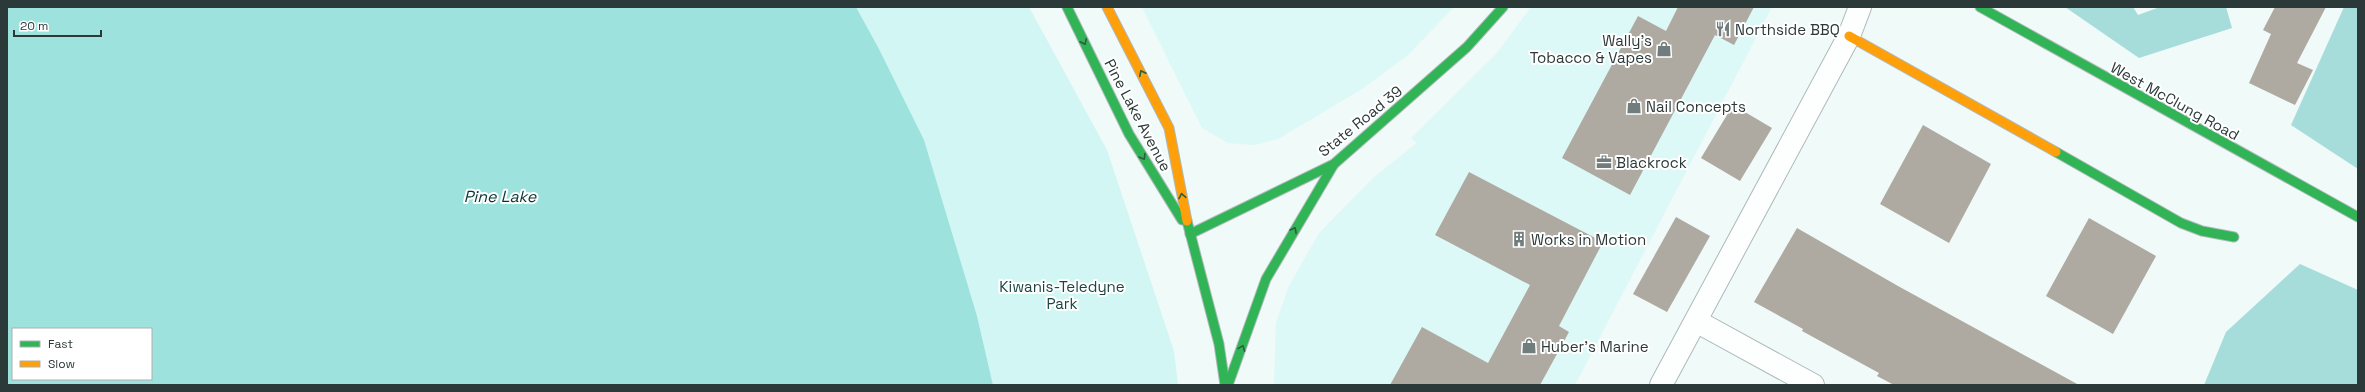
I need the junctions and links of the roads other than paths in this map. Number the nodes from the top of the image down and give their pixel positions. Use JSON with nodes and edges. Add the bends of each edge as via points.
{"nodes":[{"id":1,"x":1067,"y":7,"type":"edge"},
{"id":2,"x":1107,"y":7,"type":"edge"},
{"id":3,"x":1503,"y":7,"type":"edge"},
{"id":4,"x":1860,"y":7,"type":"edge"},
{"id":5,"x":1980,"y":7,"type":"edge"},
{"id":6,"x":1849,"y":36,"type":"junction"},
{"id":7,"x":1334,"y":164,"type":"junction"},
{"id":8,"x":2358,"y":217,"type":"edge"},
{"id":9,"x":1190,"y":234,"type":"junction"},
{"id":10,"x":2234,"y":236,"type":"dead end"},
{"id":11,"x":1696,"y":321,"type":"junction"},
{"id":12,"x":1225,"y":385,"type":"edge"},
{"id":13,"x":1228,"y":385,"type":"edge"},
{"id":14,"x":1661,"y":385,"type":"edge"},
{"id":15,"x":1813,"y":385,"type":"edge"}],
"edges":[{"from":1,"to":9,"type":"main road","name":"Pine Lake Avenue","one_way":true,"via":[[1129,134]]},
{"from":9,"to":2,"type":"main road","name":"Pine Lake Avenue","one_way":true,"via":[[1169,128]]},
{"from":3,"to":7,"type":"main road","name":"State Road 39","via":[[1467,47]]},
{"from":4,"to":6,"type":"street"},
{"from":5,"to":8,"type":"main road","name":"West McClung Road"},
{"from":6,"to":10,"type":"main road","via":[[2181,223],[2202,231]]},
{"from":6,"to":11,"type":"street"},
{"from":7,"to":9,"type":"main road","name":"State Road 39"},
{"from":13,"to":7,"type":"main road","one_way":true,"via":[[1266,279]]},
{"from":9,"to":12,"type":"main road","name":"Pine Lake Avenue","via":[[1219,344]]},
{"from":11,"to":14,"type":"street"},
{"from":11,"to":15,"type":"street"}]}
